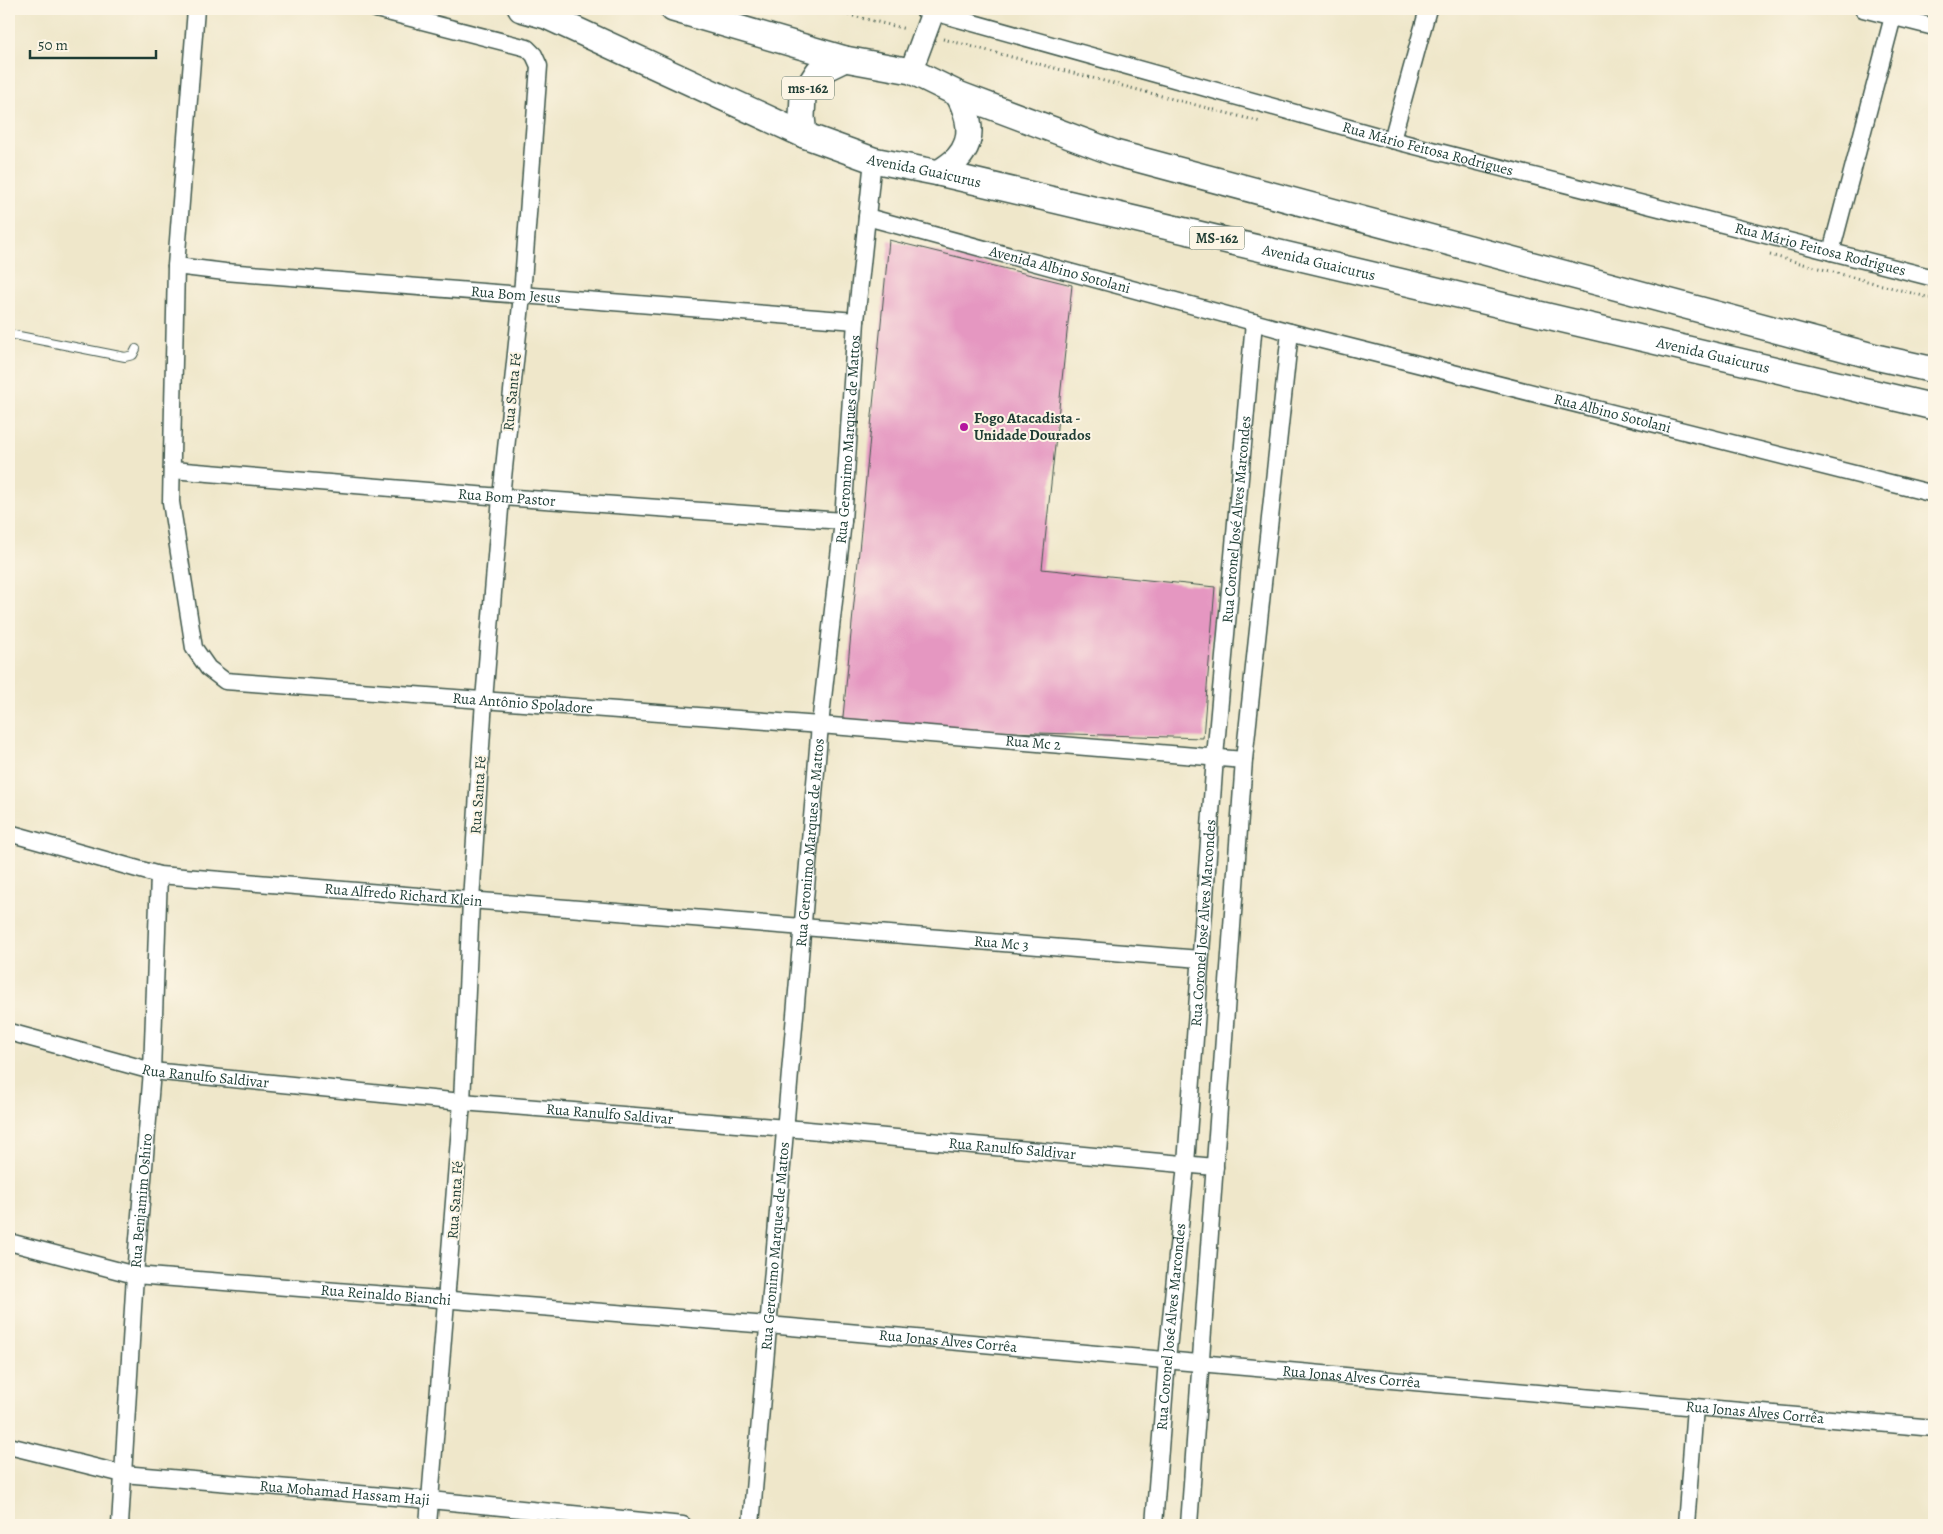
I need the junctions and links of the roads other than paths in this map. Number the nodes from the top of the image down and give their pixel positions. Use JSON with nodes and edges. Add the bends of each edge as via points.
{"nodes":[{"id":1,"x":196,"y":9,"type":"edge"},
{"id":2,"x":376,"y":9,"type":"edge"},
{"id":3,"x":521,"y":9,"type":"edge"},
{"id":4,"x":673,"y":9,"type":"edge"},
{"id":5,"x":1428,"y":9,"type":"edge"},
{"id":6,"x":1863,"y":9,"type":"edge"},
{"id":7,"x":930,"y":10,"type":"edge"},
{"id":8,"x":1894,"y":13,"type":"edge"},
{"id":9,"x":1934,"y":27,"type":"edge"},
{"id":10,"x":845,"y":59,"type":"junction"},
{"id":11,"x":911,"y":71,"type":"junction"},
{"id":12,"x":958,"y":94,"type":"junction"},
{"id":13,"x":804,"y":135,"type":"junction"},
{"id":14,"x":1392,"y":140,"type":"junction"},
{"id":15,"x":872,"y":160,"type":"junction"},
{"id":16,"x":939,"y":173,"type":"junction"},
{"id":17,"x":867,"y":217,"type":"junction"},
{"id":18,"x":1831,"y":252,"type":"junction"},
{"id":19,"x":176,"y":266,"type":"junction"},
{"id":20,"x":1934,"y":278,"type":"edge"},
{"id":21,"x":522,"y":295,"type":"junction"},
{"id":22,"x":856,"y":320,"type":"junction"},
{"id":23,"x":1254,"y":322,"type":"junction"},
{"id":24,"x":1290,"y":332,"type":"junction"},
{"id":25,"x":9,"y":334,"type":"edge"},
{"id":26,"x":136,"y":349,"type":"dead end"},
{"id":27,"x":1934,"y":370,"type":"edge"},
{"id":28,"x":1934,"y":407,"type":"edge"},
{"id":29,"x":172,"y":470,"type":"junction"},
{"id":30,"x":1934,"y":494,"type":"edge"},
{"id":31,"x":501,"y":497,"type":"junction"},
{"id":32,"x":842,"y":521,"type":"junction"},
{"id":33,"x":484,"y":700,"type":"junction"},
{"id":34,"x":820,"y":725,"type":"junction"},
{"id":35,"x":1215,"y":757,"type":"junction"},
{"id":36,"x":1244,"y":760,"type":"junction"},
{"id":37,"x":9,"y":833,"type":"edge"},
{"id":38,"x":159,"y":876,"type":"junction"},
{"id":39,"x":471,"y":901,"type":"junction"},
{"id":40,"x":804,"y":927,"type":"junction"},
{"id":41,"x":1200,"y":959,"type":"junction"},
{"id":42,"x":9,"y":1032,"type":"edge"},
{"id":43,"x":152,"y":1071,"type":"junction"},
{"id":44,"x":462,"y":1102,"type":"junction"},
{"id":45,"x":786,"y":1128,"type":"junction"},
{"id":46,"x":1186,"y":1164,"type":"junction"},
{"id":47,"x":1214,"y":1167,"type":"junction"},
{"id":48,"x":9,"y":1242,"type":"edge"},
{"id":49,"x":134,"y":1275,"type":"junction"},
{"id":50,"x":447,"y":1301,"type":"junction"},
{"id":51,"x":768,"y":1325,"type":"junction"},
{"id":52,"x":1166,"y":1360,"type":"junction"},
{"id":53,"x":1200,"y":1363,"type":"junction"},
{"id":54,"x":1695,"y":1407,"type":"junction"},
{"id":55,"x":1934,"y":1428,"type":"edge"},
{"id":56,"x":9,"y":1446,"type":"edge"},
{"id":57,"x":123,"y":1474,"type":"junction"},
{"id":58,"x":430,"y":1500,"type":"junction"},
{"id":59,"x":120,"y":1525,"type":"edge"},
{"id":60,"x":428,"y":1525,"type":"edge"},
{"id":61,"x":683,"y":1525,"type":"edge"},
{"id":62,"x":751,"y":1525,"type":"edge"},
{"id":63,"x":1154,"y":1525,"type":"edge"},
{"id":64,"x":1188,"y":1525,"type":"edge"},
{"id":65,"x":1686,"y":1525,"type":"edge"}],
"edges":[{"from":1,"to":19,"type":"street"},
{"from":2,"to":21,"type":"street","name":"Rua Santa Fé","via":[[527,48],[534,55],[539,66]]},
{"from":3,"to":13,"type":"main road","name":"Avenida Guaicurus","number":"MS-162","via":[[546,16]]},
{"from":4,"to":10,"type":"main road","number":"MS-162"},
{"from":5,"to":14,"type":"street"},
{"from":6,"to":8,"type":"street"},
{"from":7,"to":11,"type":"street"},
{"from":7,"to":14,"type":"street","name":"Rua Mário Feitosa Rodrigues"},
{"from":8,"to":9,"type":"street"},
{"from":8,"to":18,"type":"street"},
{"from":10,"to":11,"type":"main road","number":"MS-162"},
{"from":10,"to":13,"type":"main road","number":"ms-162","via":[[818,72],[803,95]]},
{"from":11,"to":12,"type":"main road","number":"MS-162"},
{"from":12,"to":16,"type":"main road","via":[[967,113],[968,143],[958,158]]},
{"from":12,"to":27,"type":"main road","number":"MS-162","via":[[1115,154]]},
{"from":13,"to":15,"type":"main road","name":"Avenida Guaicurus","number":"MS-162"},
{"from":14,"to":18,"type":"street","name":"Rua Mário Feitosa Rodrigues"},
{"from":15,"to":16,"type":"main road","name":"Avenida Guaicurus","number":"MS-162"},
{"from":15,"to":17,"type":"street","name":"Rua Geronimo Marques de Mattos"},
{"from":16,"to":28,"type":"main road","name":"Avenida Guaicurus","number":"MS-162"},
{"from":17,"to":22,"type":"street","name":"Rua Geronimo Marques de Mattos"},
{"from":17,"to":23,"type":"street","name":"Avenida Albino Sotolani"},
{"from":18,"to":20,"type":"street","name":"Rua Mário Feitosa Rodrigues"},
{"from":19,"to":21,"type":"street","name":"Rua Bom Jesus"},
{"from":19,"to":29,"type":"street"},
{"from":21,"to":22,"type":"street","name":"Rua Bom Jesus"},
{"from":21,"to":31,"type":"street","name":"Rua Santa Fé"},
{"from":22,"to":32,"type":"street","name":"Rua Geronimo Marques de Mattos"},
{"from":23,"to":24,"type":"street","name":"Avenida Albino Sotolani"},
{"from":23,"to":35,"type":"street","name":"Rua Coronel José Alves Marcondes"},
{"from":24,"to":30,"type":"street","name":"Rua Albino Sotolani"},
{"from":24,"to":36,"type":"street","name":"Rua Coronel José Alves Marcondes"},
{"from":25,"to":26,"type":"lane","via":[[125,357],[133,355]]},
{"from":29,"to":31,"type":"street","name":"Rua Bom Pastor"},
{"from":29,"to":33,"type":"street","name":"Rua Antônio Spoladore","via":[[171,502],[194,648],[208,668],[225,681]]},
{"from":31,"to":32,"type":"street","name":"Rua Bom Pastor"},
{"from":31,"to":33,"type":"street","name":"Rua Santa Fé"},
{"from":32,"to":34,"type":"street","name":"Rua Geronimo Marques de Mattos"},
{"from":33,"to":34,"type":"street","name":"Rua Antônio Spoladore"},
{"from":33,"to":39,"type":"street","name":"Rua Santa Fé"},
{"from":34,"to":35,"type":"street","name":"Rua Mc 2"},
{"from":34,"to":40,"type":"street","name":"Rua Geronimo Marques de Mattos"},
{"from":35,"to":36,"type":"street","name":"Rua Mc 2"},
{"from":35,"to":41,"type":"street","name":"Rua Coronel José Alves Marcondes"},
{"from":36,"to":47,"type":"street","name":"Rua Coronel José Alves Marcondes"},
{"from":37,"to":38,"type":"street","name":"Rua Alfredo Richard Klein"},
{"from":38,"to":39,"type":"street","name":"Rua Alfredo Richard Klein"},
{"from":38,"to":43,"type":"street","name":"Rua Benjamim Oshiro"},
{"from":39,"to":40,"type":"street","name":"Rua Alfredo Richard Klein"},
{"from":39,"to":44,"type":"street","name":"Rua Santa Fé"},
{"from":40,"to":41,"type":"street","name":"Rua Mc 3"},
{"from":40,"to":45,"type":"street","name":"Rua Geronimo Marques de Mattos"},
{"from":41,"to":46,"type":"street","name":"Rua Coronel José Alves Marcondes"},
{"from":42,"to":43,"type":"street","name":"Rua Ranulfo Saldivar"},
{"from":43,"to":44,"type":"street","name":"Rua Ranulfo Saldivar"},
{"from":43,"to":49,"type":"street","name":"Rua Benjamim Oshiro"},
{"from":44,"to":45,"type":"street","name":"Rua Ranulfo Saldivar"},
{"from":44,"to":50,"type":"street","name":"Rua Santa Fé"},
{"from":45,"to":46,"type":"street","name":"Rua Ranulfo Saldivar"},
{"from":45,"to":51,"type":"street","name":"Rua Geronimo Marques de Mattos"},
{"from":46,"to":47,"type":"street","name":"Rua Ranulfo Saldivar"},
{"from":46,"to":52,"type":"street","name":"Rua Coronel José Alves Marcondes"},
{"from":47,"to":53,"type":"street","name":"Rua Coronel José Alves Marcondes"},
{"from":48,"to":49,"type":"street","name":"Rua Reinaldo Bianchi"},
{"from":49,"to":50,"type":"street","name":"Rua Reinaldo Bianchi"},
{"from":49,"to":57,"type":"street","name":"Rua Benjamim Oshiro"},
{"from":50,"to":51,"type":"street","name":"Rua Reinaldo Bianchi"},
{"from":50,"to":58,"type":"street","name":"Rua Santa Fé"},
{"from":51,"to":52,"type":"street","name":"Rua Jonas Alves Corrêa"},
{"from":51,"to":62,"type":"street","name":"Rua Geronimo Marques de Mattos"},
{"from":52,"to":53,"type":"street","name":"Rua Jonas Alves Corrêa"},
{"from":52,"to":63,"type":"street","name":"Rua Coronel José Alves Marcondes"},
{"from":53,"to":54,"type":"street","name":"Rua Jonas Alves Corrêa"},
{"from":53,"to":64,"type":"street","name":"Rua Coronel José Alves Marcondes"},
{"from":54,"to":55,"type":"street","name":"Rua Jonas Alves Corrêa"},
{"from":54,"to":65,"type":"street"},
{"from":56,"to":57,"type":"street","name":"Rua Mohamad Hassam Haji"},
{"from":57,"to":58,"type":"street","name":"Rua Mohamad Hassam Haji"},
{"from":57,"to":59,"type":"street","name":"Rua Benjamim Oshiro"},
{"from":58,"to":60,"type":"street","name":"Rua Santa Fé"},
{"from":58,"to":61,"type":"street","name":"Rua Mohamad Hassam Haji"}]}
